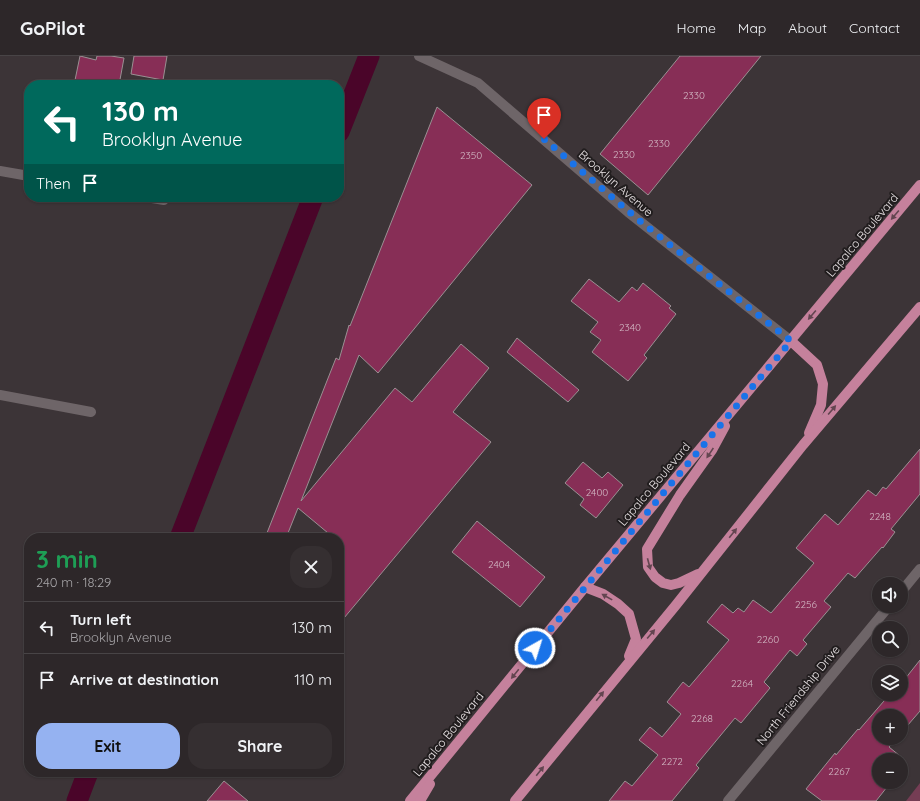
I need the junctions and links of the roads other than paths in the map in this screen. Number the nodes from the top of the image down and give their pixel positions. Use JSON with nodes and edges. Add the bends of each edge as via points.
{"nodes":[{"id":1,"x":419,"y":56,"type":"edge"},
{"id":2,"x":0,"y":171,"type":"edge"},
{"id":3,"x":24,"y":175,"type":"edge"},
{"id":4,"x":920,"y":185,"type":"edge"},
{"id":5,"x":920,"y":307,"type":"edge"},
{"id":6,"x":791,"y":341,"type":"junction"},
{"id":7,"x":0,"y":395,"type":"edge"},
{"id":8,"x":735,"y":407,"type":"junction"},
{"id":9,"x":91,"y":412,"type":"dead end"},
{"id":10,"x":803,"y":445,"type":"junction"},
{"id":11,"x":920,"y":569,"type":"edge"},
{"id":12,"x":702,"y":572,"type":"junction"},
{"id":13,"x":908,"y":584,"type":"edge"},
{"id":14,"x":585,"y":587,"type":"junction"},
{"id":15,"x":883,"y":613,"type":"edge"},
{"id":16,"x":626,"y":664,"type":"junction"},
{"id":17,"x":446,"y":758,"type":"junction"},
{"id":18,"x":410,"y":801,"type":"edge"},
{"id":19,"x":420,"y":801,"type":"edge"},
{"id":20,"x":515,"y":801,"type":"edge"},
{"id":21,"x":728,"y":801,"type":"edge"}],
"edges":[{"from":1,"to":6,"type":"street","name":"Brooklyn Avenue","via":[[478,83],[628,212]]},
{"from":2,"to":3,"type":"street"},
{"from":4,"to":6,"type":"main road","name":"Lapalco Boulevard","one_way":true},
{"from":10,"to":5,"type":"main road","one_way":true},
{"from":6,"to":8,"type":"main road","name":"Lapalco Boulevard"},
{"from":6,"to":10,"type":"main road","via":[[817,364],[823,384],[821,405]]},
{"from":7,"to":9,"type":"street"},
{"from":8,"to":12,"type":"main road","one_way":true,"via":[[712,450],[680,495],[647,549],[648,567],[654,577],[663,583],[679,583]]},
{"from":8,"to":14,"type":"main road","name":"Lapalco Boulevard"},
{"from":12,"to":10,"type":"main road","one_way":true},
{"from":11,"to":13,"type":"street"},
{"from":16,"to":12,"type":"main road","one_way":true},
{"from":16,"to":14,"type":"main road","one_way":true,"via":[[636,639],[629,614],[602,594]]},
{"from":14,"to":17,"type":"main road","name":"Lapalco Boulevard","one_way":true},
{"from":15,"to":21,"type":"street","name":"North Friendship Drive"},
{"from":20,"to":16,"type":"main road","one_way":true},
{"from":17,"to":18,"type":"main road","name":"Lapalco Boulevard"},
{"from":17,"to":19,"type":"main road"}]}
